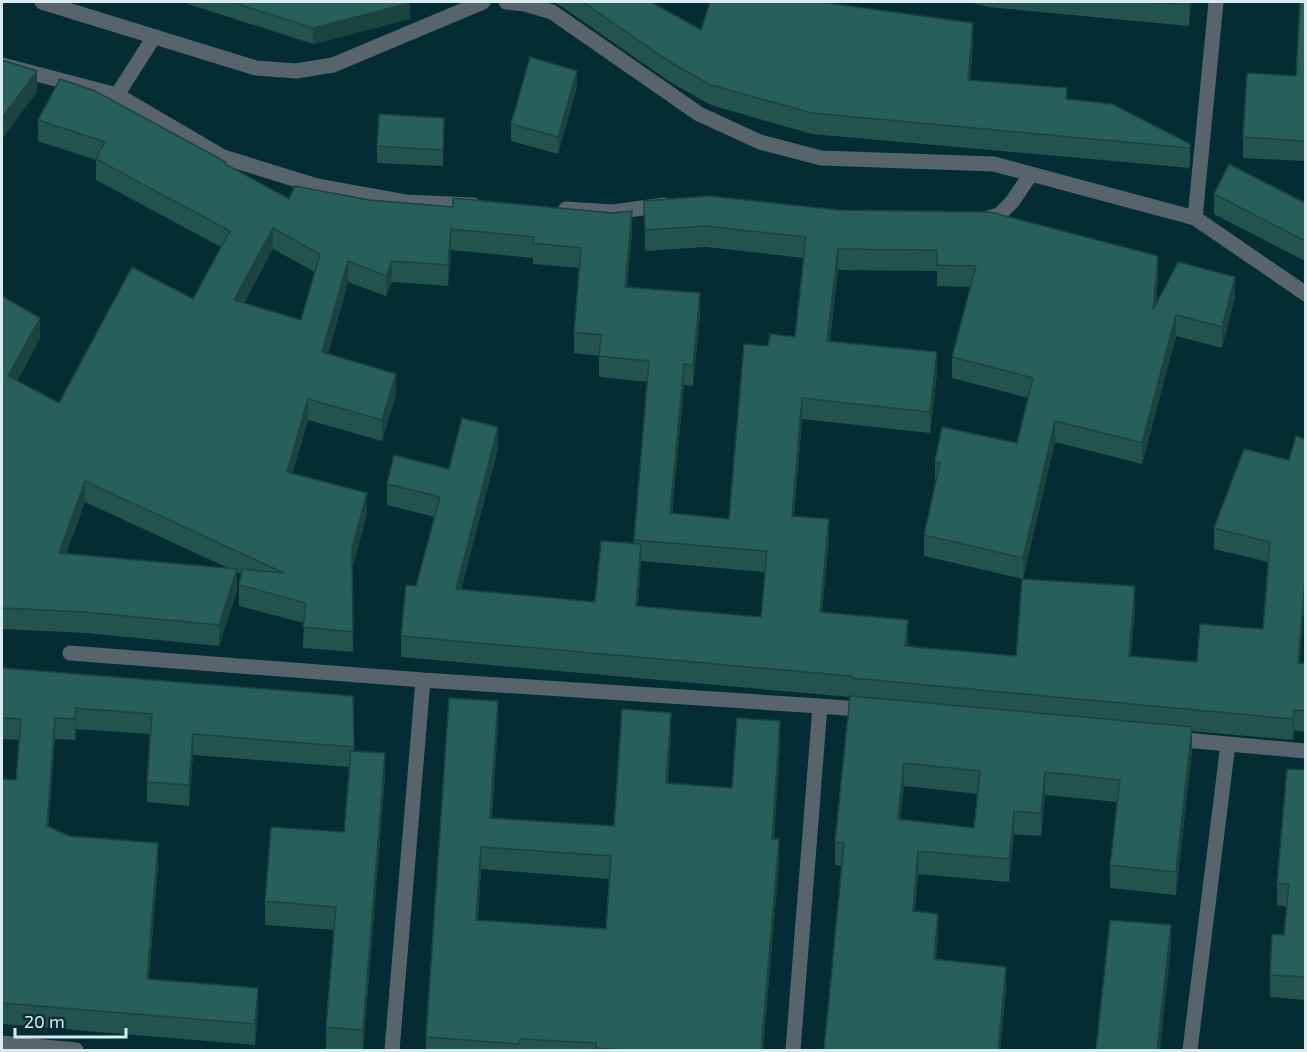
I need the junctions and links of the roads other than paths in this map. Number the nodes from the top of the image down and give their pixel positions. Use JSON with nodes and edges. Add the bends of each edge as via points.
{"nodes":[{"id":1,"x":42,"y":2,"type":"edge"},
{"id":2,"x":483,"y":2,"type":"edge"},
{"id":3,"x":506,"y":2,"type":"edge"},
{"id":4,"x":1216,"y":2,"type":"edge"},
{"id":5,"x":154,"y":37,"type":"junction"},
{"id":6,"x":2,"y":65,"type":"edge"},
{"id":7,"x":117,"y":95,"type":"junction"},
{"id":8,"x":1032,"y":174,"type":"junction"},
{"id":9,"x":684,"y":203,"type":"edge"},
{"id":10,"x":486,"y":206,"type":"edge"},
{"id":11,"x":555,"y":209,"type":"edge"},
{"id":12,"x":1195,"y":218,"type":"junction"},
{"id":13,"x":970,"y":221,"type":"edge"},
{"id":14,"x":1305,"y":294,"type":"edge"},
{"id":15,"x":70,"y":653,"type":"dead end"},
{"id":16,"x":423,"y":680,"type":"junction"},
{"id":17,"x":820,"y":706,"type":"junction"},
{"id":18,"x":879,"y":711,"type":"edge"},
{"id":19,"x":1158,"y":737,"type":"edge"},
{"id":20,"x":1228,"y":744,"type":"junction"},
{"id":21,"x":1305,"y":751,"type":"edge"},
{"id":22,"x":2,"y":1043,"type":"edge"},
{"id":23,"x":76,"y":1050,"type":"edge"},
{"id":24,"x":392,"y":1050,"type":"edge"},
{"id":25,"x":793,"y":1050,"type":"edge"},
{"id":26,"x":1190,"y":1050,"type":"edge"}],
"edges":[{"from":1,"to":5,"type":"street"},
{"from":2,"to":5,"type":"street","via":[[333,65],[296,71],[256,68]]},
{"from":3,"to":8,"type":"street","via":[[552,12],[699,114],[760,142],[821,159],[994,164]]},
{"from":4,"to":12,"type":"street"},
{"from":5,"to":7,"type":"street"},
{"from":6,"to":7,"type":"street"},
{"from":7,"to":10,"type":"street","via":[[223,157],[317,186],[405,201]]},
{"from":8,"to":12,"type":"street"},
{"from":8,"to":13,"type":"street","via":[[999,215]]},
{"from":9,"to":11,"type":"street","via":[[613,212]]},
{"from":12,"to":14,"type":"street"},
{"from":15,"to":16,"type":"street"},
{"from":16,"to":17,"type":"street"},
{"from":16,"to":24,"type":"street"},
{"from":17,"to":18,"type":"street"},
{"from":17,"to":25,"type":"street"},
{"from":19,"to":20,"type":"street"},
{"from":20,"to":21,"type":"street"},
{"from":20,"to":26,"type":"street"},
{"from":22,"to":23,"type":"street"}]}
